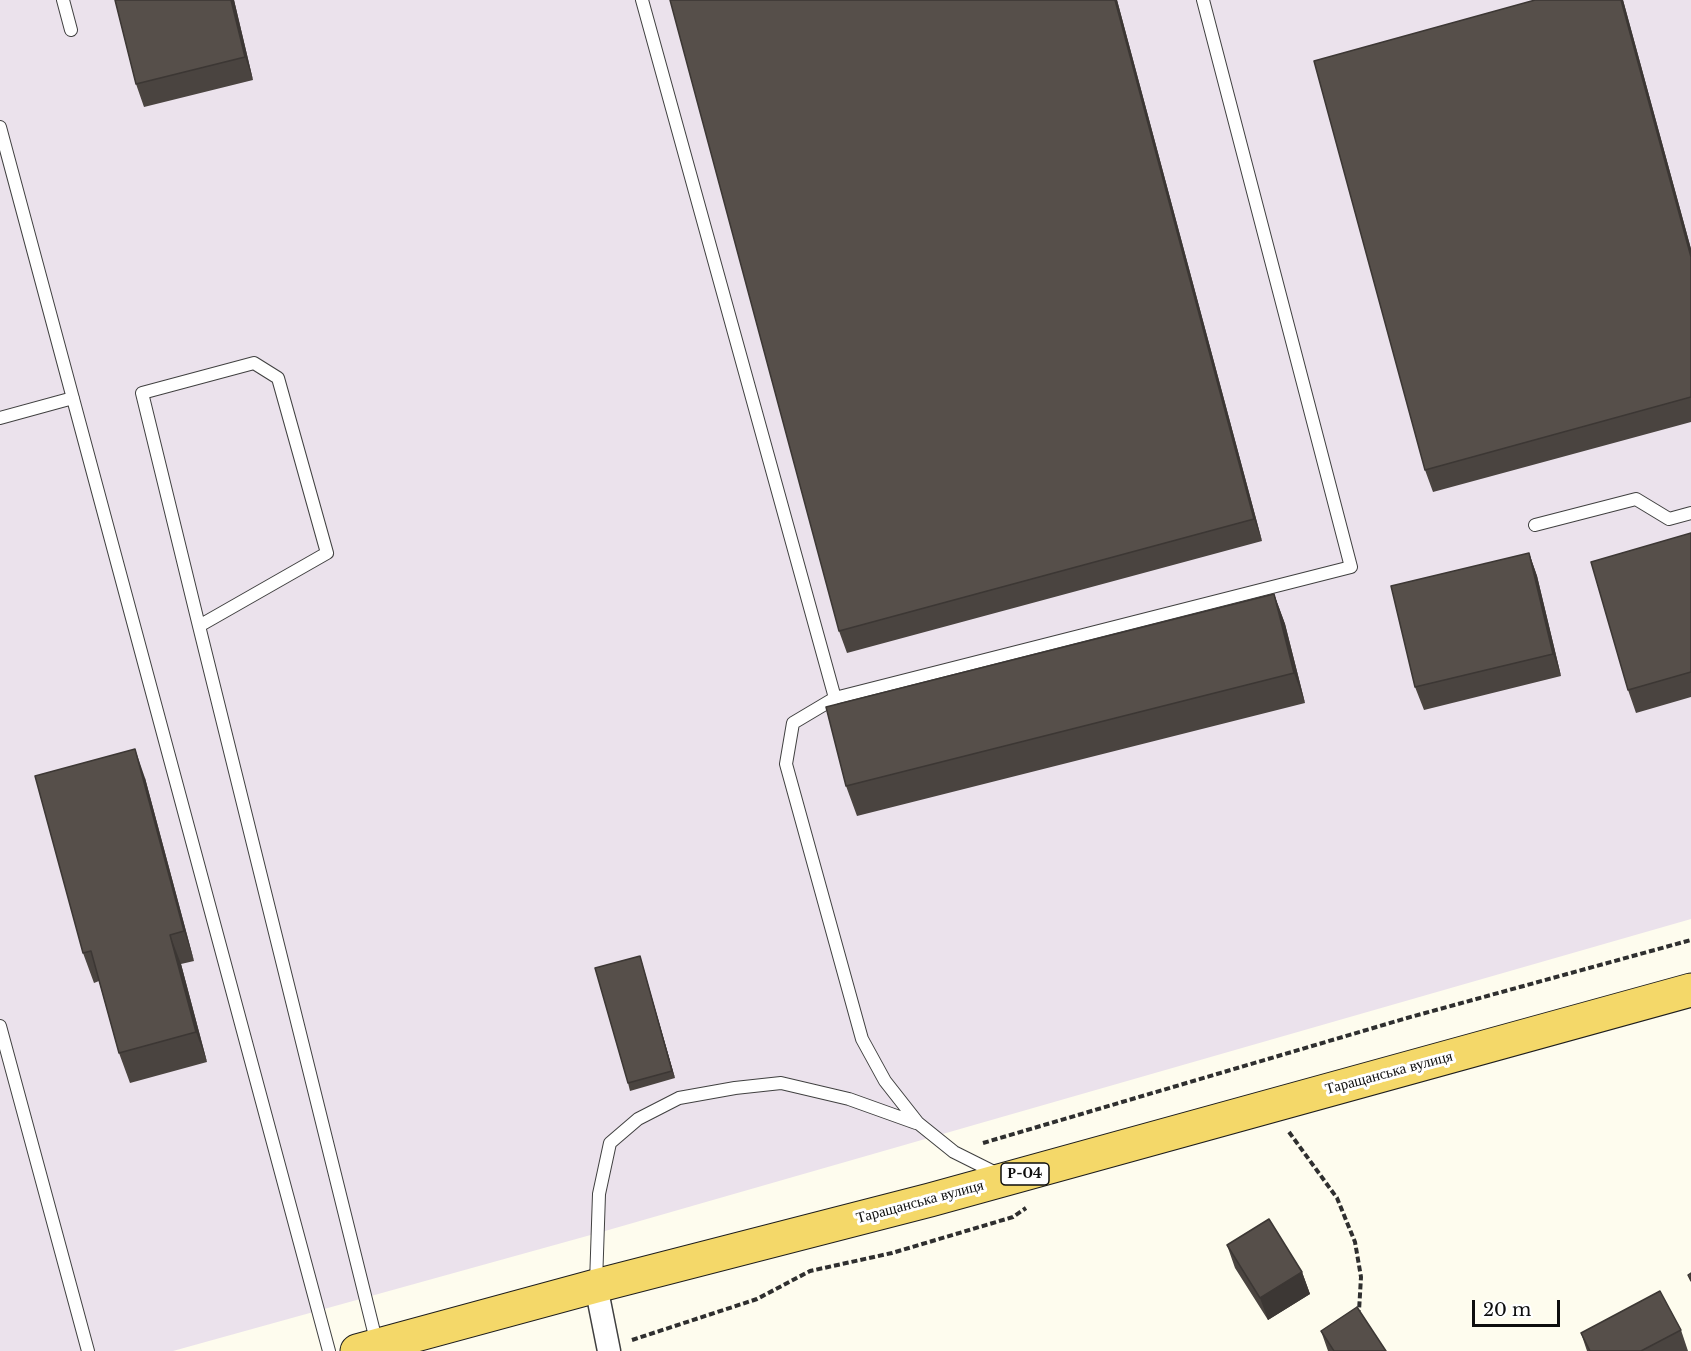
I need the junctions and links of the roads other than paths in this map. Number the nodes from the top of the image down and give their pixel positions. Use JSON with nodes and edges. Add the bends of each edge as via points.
{"nodes":[{"id":1,"x":63,"y":0,"type":"edge"},
{"id":2,"x":642,"y":0,"type":"edge"},
{"id":3,"x":1203,"y":0,"type":"edge"},
{"id":4,"x":71,"y":30,"type":"dead end"},
{"id":5,"x":0,"y":127,"type":"edge"},
{"id":6,"x":73,"y":399,"type":"junction"},
{"id":7,"x":0,"y":418,"type":"edge"},
{"id":8,"x":1691,"y":513,"type":"edge"},
{"id":9,"x":1535,"y":525,"type":"dead end"},
{"id":10,"x":199,"y":626,"type":"junction"},
{"id":11,"x":836,"y":698,"type":"junction"},
{"id":12,"x":1691,"y":990,"type":"edge"},
{"id":13,"x":0,"y":1026,"type":"edge"},
{"id":14,"x":918,"y":1123,"type":"junction"},
{"id":15,"x":1007,"y":1178,"type":"junction"},
{"id":16,"x":596,"y":1286,"type":"junction"},
{"id":17,"x":367,"y":1348,"type":"edge"},
{"id":18,"x":608,"y":1349,"type":"edge"},
{"id":19,"x":88,"y":1351,"type":"edge"},
{"id":20,"x":329,"y":1351,"type":"edge"}],
"edges":[{"from":1,"to":4,"type":"lane"},
{"from":2,"to":11,"type":"lane"},
{"from":3,"to":11,"type":"lane","via":[[1351,567]]},
{"from":5,"to":6,"type":"lane"},
{"from":6,"to":7,"type":"lane"},
{"from":6,"to":20,"type":"lane"},
{"from":8,"to":9,"type":"lane","via":[[1669,519],[1636,499]]},
{"from":10,"to":10,"type":"lane","via":[[142,393],[254,363],[278,378],[327,553]]},
{"from":10,"to":17,"type":"lane"},
{"from":11,"to":14,"type":"lane","via":[[793,723],[786,764],[862,1039],[885,1081]]},
{"from":12,"to":15,"type":"main road","name":"Таращанська вулиця","number":"Р-04"},
{"from":13,"to":19,"type":"lane"},
{"from":14,"to":15,"type":"lane","via":[[954,1152]]},
{"from":14,"to":16,"type":"lane","via":[[849,1099],[781,1083],[678,1098],[638,1119],[610,1143],[599,1194]]},
{"from":15,"to":16,"type":"main road","name":"Таращанська вулиця","number":"Р-04"},
{"from":16,"to":17,"type":"main road","name":"Таращанська вулиця","number":"Р-04"},
{"from":16,"to":18,"type":"street"}]}
